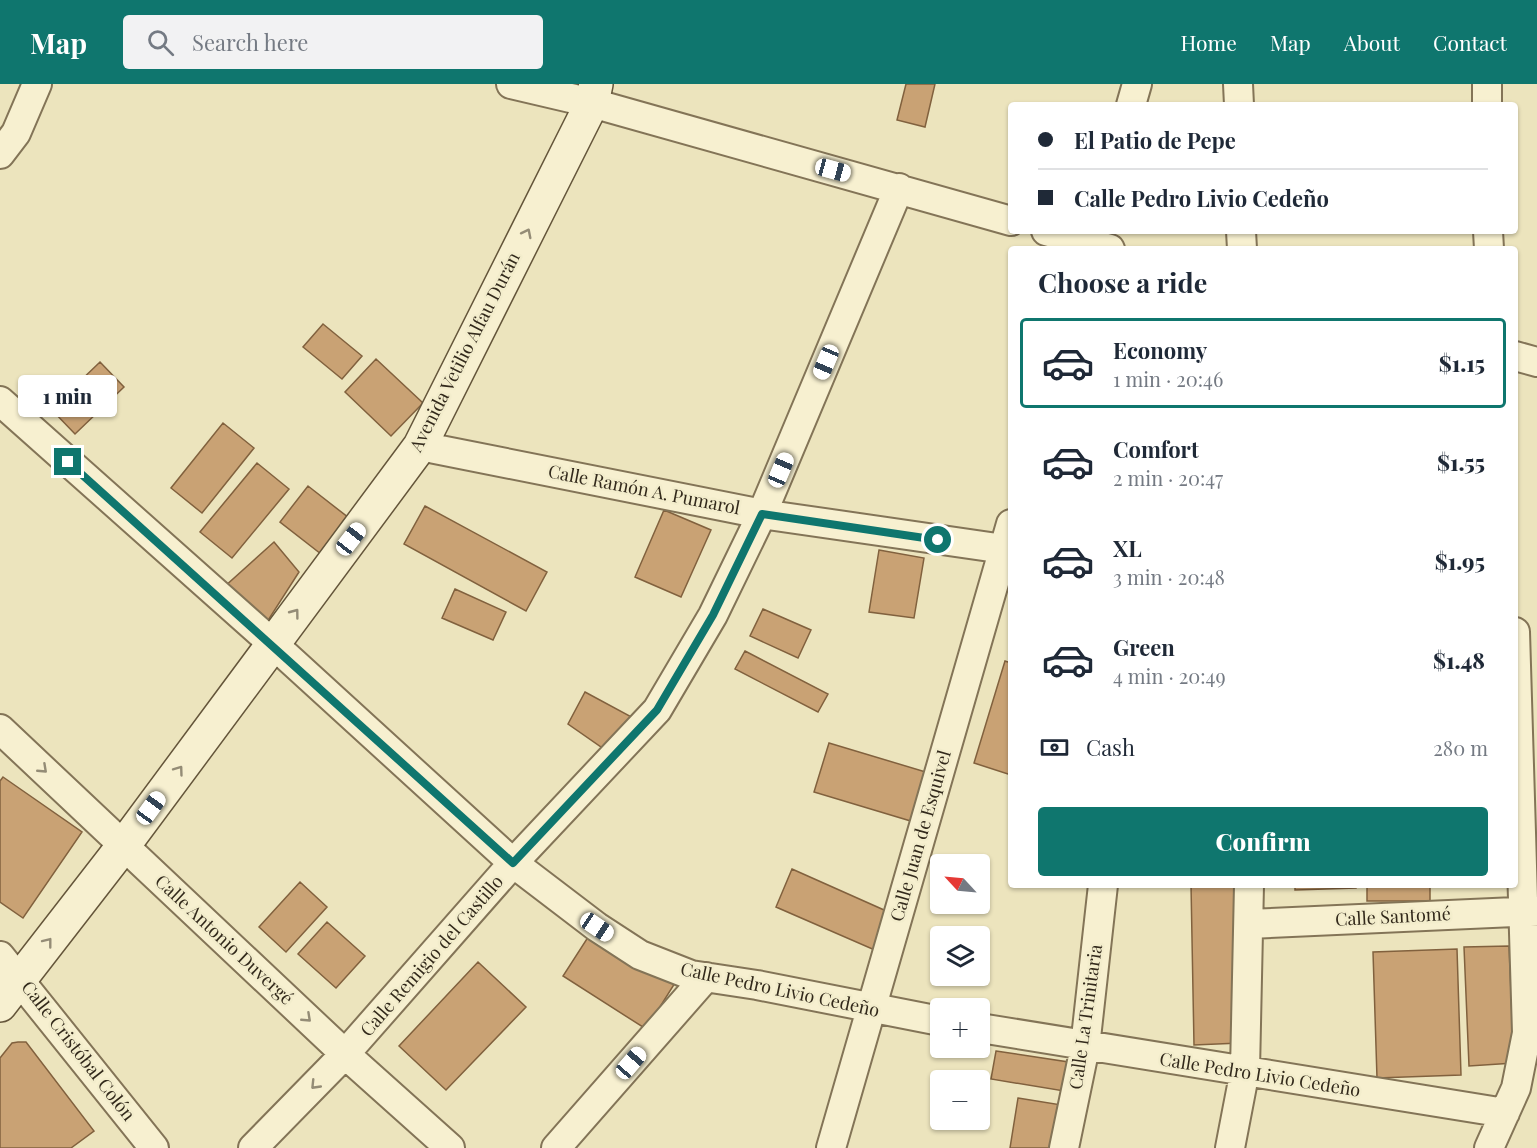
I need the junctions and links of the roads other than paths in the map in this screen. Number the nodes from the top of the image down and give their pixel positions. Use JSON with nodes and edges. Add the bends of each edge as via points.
{"nodes":[{"id":1,"x":37,"y":84,"type":"edge"},
{"id":2,"x":511,"y":84,"type":"edge"},
{"id":3,"x":1137,"y":84,"type":"edge"},
{"id":4,"x":1238,"y":84,"type":"edge"},
{"id":5,"x":1487,"y":84,"type":"edge"},
{"id":6,"x":594,"y":94,"type":"edge"},
{"id":7,"x":1132,"y":102,"type":"edge"},
{"id":8,"x":1239,"y":102,"type":"edge"},
{"id":9,"x":1487,"y":102,"type":"edge"},
{"id":10,"x":0,"y":154,"type":"edge"},
{"id":11,"x":899,"y":188,"type":"junction"},
{"id":12,"x":1008,"y":219,"type":"edge"},
{"id":13,"x":1059,"y":234,"type":"edge"},
{"id":14,"x":1098,"y":243,"type":"edge"},
{"id":15,"x":1518,"y":357,"type":"edge"},
{"id":16,"x":1537,"y":363,"type":"edge"},
{"id":17,"x":0,"y":401,"type":"edge"},
{"id":18,"x":420,"y":446,"type":"junction"},
{"id":19,"x":762,"y":514,"type":"junction"},
{"id":20,"x":1008,"y":541,"type":"edge"},
{"id":21,"x":272,"y":643,"type":"junction"},
{"id":22,"x":1523,"y":652,"type":"edge"},
{"id":23,"x":0,"y":729,"type":"edge"},
{"id":24,"x":124,"y":845,"type":"junction"},
{"id":25,"x":513,"y":863,"type":"junction"},
{"id":26,"x":1103,"y":888,"type":"edge"},
{"id":27,"x":1249,"y":888,"type":"edge"},
{"id":28,"x":1531,"y":911,"type":"edge"},
{"id":29,"x":1249,"y":924,"type":"junction"},
{"id":30,"x":10,"y":967,"type":"edge"},
{"id":31,"x":706,"y":977,"type":"junction"},
{"id":32,"x":0,"y":1005,"type":"edge"},
{"id":33,"x":872,"y":1009,"type":"junction"},
{"id":34,"x":930,"y":1020,"type":"edge"},
{"id":35,"x":990,"y":1030,"type":"edge"},
{"id":36,"x":1085,"y":1047,"type":"junction"},
{"id":37,"x":345,"y":1054,"type":"junction"},
{"id":38,"x":1245,"y":1070,"type":"junction"},
{"id":39,"x":1505,"y":1113,"type":"junction"},
{"id":40,"x":154,"y":1148,"type":"edge"},
{"id":41,"x":253,"y":1148,"type":"edge"},
{"id":42,"x":450,"y":1148,"type":"edge"},
{"id":43,"x":556,"y":1148,"type":"edge"},
{"id":44,"x":831,"y":1148,"type":"edge"},
{"id":45,"x":1064,"y":1148,"type":"edge"},
{"id":46,"x":1230,"y":1148,"type":"edge"},
{"id":47,"x":1489,"y":1148,"type":"edge"}],
"edges":[{"from":1,"to":10,"type":"street","via":[[16,133]]},
{"from":2,"to":6,"type":"street"},
{"from":3,"to":7,"type":"street"},
{"from":4,"to":8,"type":"street"},
{"from":5,"to":9,"type":"street"},
{"from":6,"to":11,"type":"street"},
{"from":18,"to":6,"type":"main road","name":"Avenida Vetilio Alfau Durán","one_way":true},
{"from":11,"to":12,"type":"street"},
{"from":11,"to":19,"type":"street","name":"Calle Remigio del Castillo"},
{"from":13,"to":14,"type":"street"},
{"from":15,"to":16,"type":"street"},
{"from":17,"to":21,"type":"street","name":"Calle Pedro Livio Cedeño"},
{"from":18,"to":19,"type":"street","name":"Calle Ramón A. Pumarol"},
{"from":21,"to":18,"type":"main road","name":"Avenida Vetilio Alfau Durán","one_way":true},
{"from":19,"to":20,"type":"street","name":"Calle Ramón A. Pumarol"},
{"from":19,"to":25,"type":"street","name":"Calle Remigio del Castillo","via":[[713,615],[657,710]]},
{"from":20,"to":33,"type":"street","name":"Calle Juan de Esquivel"},
{"from":24,"to":21,"type":"main road","name":"Avenida Vetilio Alfau Durán","one_way":true},
{"from":21,"to":25,"type":"street","name":"Calle Pedro Livio Cedeño"},
{"from":22,"to":28,"type":"street"},
{"from":23,"to":24,"type":"street","name":"Calle Antonio Duvergé","one_way":true},
{"from":30,"to":24,"type":"main road","name":"Avenida Vetilio Alfau Durán","one_way":true},
{"from":24,"to":37,"type":"street","name":"Calle Antonio Duvergé","one_way":true},
{"from":25,"to":31,"type":"street","name":"Calle Pedro Livio Cedeño","via":[[640,955]]},
{"from":25,"to":37,"type":"street","name":"Calle Remigio del Castillo"},
{"from":26,"to":36,"type":"street","name":"Calle La Trinitaria"},
{"from":27,"to":29,"type":"street"},
{"from":28,"to":29,"type":"street","name":"Calle Santomé"},
{"from":28,"to":39,"type":"street","via":[[1527,1033],[1516,1088]]},
{"from":29,"to":38,"type":"street"},
{"from":30,"to":32,"type":"main road","name":"Avenida Vetilio Alfau Durán"},
{"from":30,"to":40,"type":"street","name":"Calle Cristóbal Colón"},
{"from":31,"to":33,"type":"street","name":"Calle Pedro Livio Cedeño"},
{"from":31,"to":43,"type":"street"},
{"from":33,"to":34,"type":"street","name":"Calle Pedro Livio Cedeño"},
{"from":33,"to":44,"type":"street","name":"Calle Juan de Esquivel"},
{"from":35,"to":36,"type":"street","name":"Calle Pedro Livio Cedeño"},
{"from":36,"to":38,"type":"street","name":"Calle Pedro Livio Cedeño"},
{"from":36,"to":45,"type":"street","name":"Calle La Trinitaria"},
{"from":37,"to":41,"type":"street","name":"Calle Remigio del Castillo","one_way":true},
{"from":37,"to":42,"type":"street","name":"Calle Antonio Duvergé"},
{"from":38,"to":39,"type":"street","name":"Calle Pedro Livio Cedeño"},
{"from":38,"to":46,"type":"street"},
{"from":39,"to":47,"type":"street"}]}
